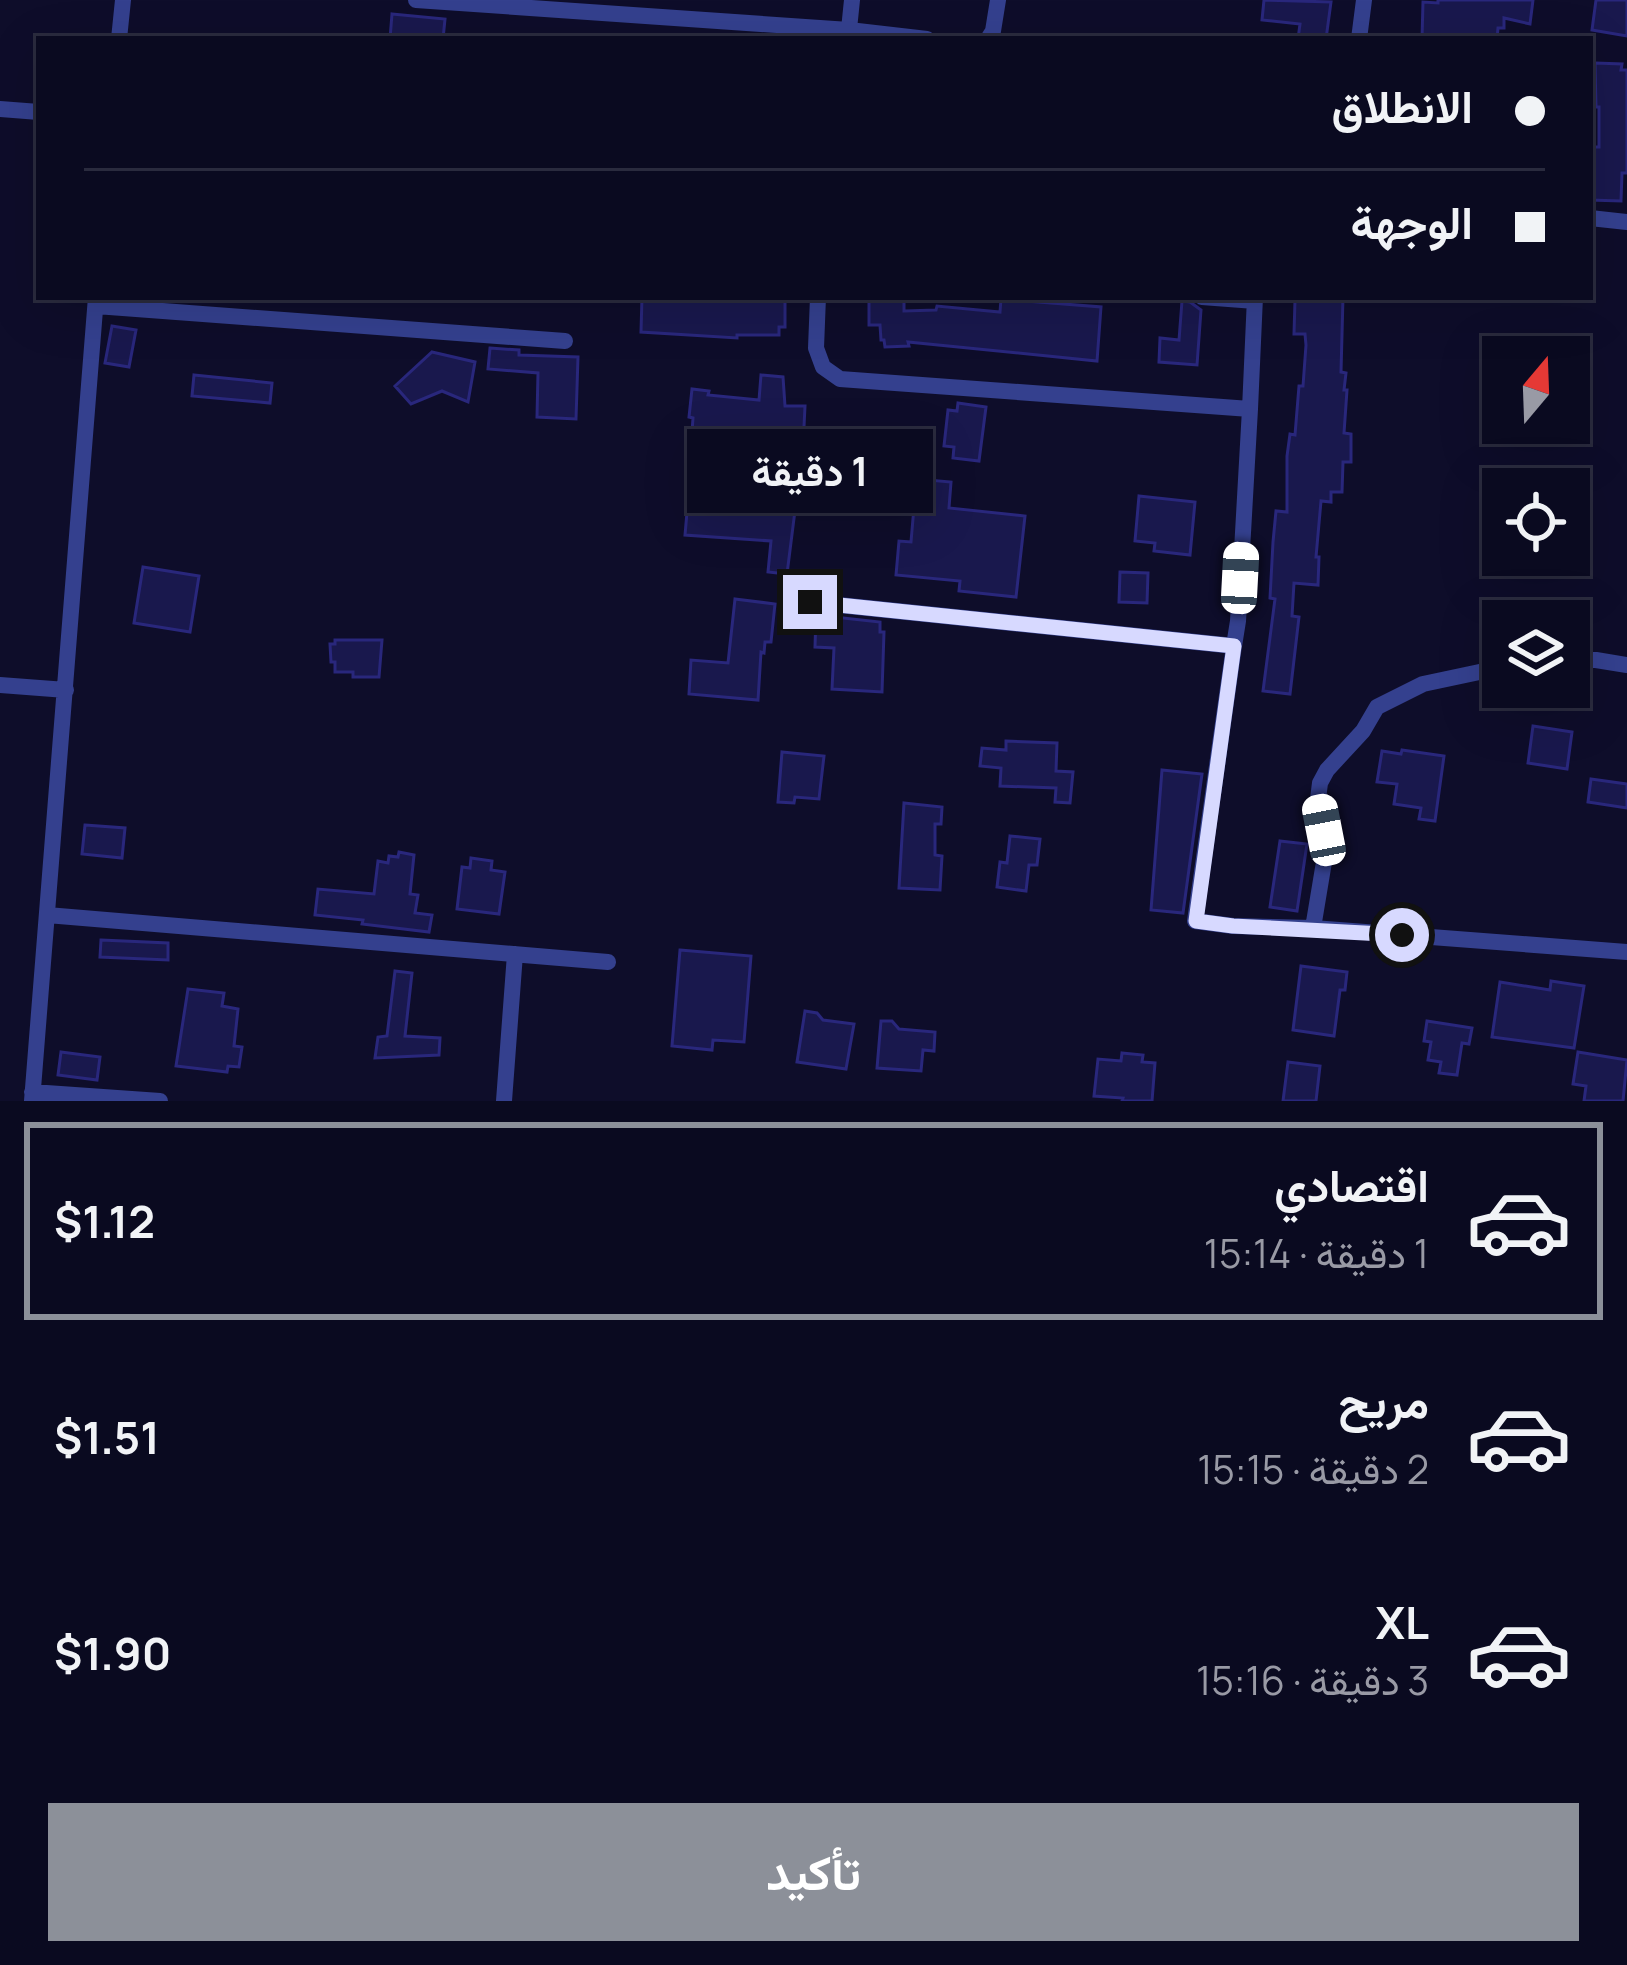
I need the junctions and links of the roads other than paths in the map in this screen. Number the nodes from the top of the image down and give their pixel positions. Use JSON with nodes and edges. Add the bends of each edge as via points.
{"nodes":[{"id":1,"x":123,"y":0,"type":"edge"},
{"id":2,"x":416,"y":0,"type":"edge"},
{"id":3,"x":852,"y":0,"type":"edge"},
{"id":4,"x":998,"y":0,"type":"edge"},
{"id":5,"x":1364,"y":0,"type":"edge"},
{"id":6,"x":849,"y":34,"type":"edge"},
{"id":7,"x":118,"y":36,"type":"edge"},
{"id":8,"x":880,"y":36,"type":"edge"},
{"id":9,"x":990,"y":36,"type":"edge"},
{"id":10,"x":1360,"y":36,"type":"edge"},
{"id":11,"x":0,"y":109,"type":"edge"},
{"id":12,"x":36,"y":112,"type":"edge"},
{"id":13,"x":1593,"y":218,"type":"edge"},
{"id":14,"x":1627,"y":222,"type":"edge"},
{"id":15,"x":818,"y":300,"type":"edge"},
{"id":16,"x":1255,"y":300,"type":"edge"},
{"id":17,"x":96,"y":301,"type":"edge"},
{"id":18,"x":565,"y":340,"type":"dead end"},
{"id":19,"x":1250,"y":410,"type":"junction"},
{"id":20,"x":810,"y":602,"type":"dead end"},
{"id":21,"x":1234,"y":646,"type":"junction"},
{"id":22,"x":1590,"y":660,"type":"edge"},
{"id":23,"x":1627,"y":665,"type":"edge"},
{"id":24,"x":1482,"y":671,"type":"edge"},
{"id":25,"x":0,"y":685,"type":"edge"},
{"id":26,"x":65,"y":690,"type":"junction"},
{"id":27,"x":47,"y":915,"type":"junction"},
{"id":28,"x":1313,"y":928,"type":"junction"},
{"id":29,"x":1627,"y":952,"type":"edge"},
{"id":30,"x":515,"y":954,"type":"junction"},
{"id":31,"x":608,"y":962,"type":"dead end"},
{"id":32,"x":32,"y":1096,"type":"edge"},
{"id":33,"x":160,"y":1101,"type":"edge"},
{"id":34,"x":504,"y":1101,"type":"edge"}],
"edges":[{"from":1,"to":7,"type":"street"},
{"from":2,"to":6,"type":"street"},
{"from":3,"to":6,"type":"street"},
{"from":4,"to":9,"type":"street"},
{"from":5,"to":10,"type":"street"},
{"from":6,"to":8,"type":"street"},
{"from":11,"to":12,"type":"street"},
{"from":13,"to":14,"type":"street"},
{"from":15,"to":19,"type":"street","via":[[816,348],[823,367],[840,379]]},
{"from":16,"to":19,"type":"street"},
{"from":17,"to":18,"type":"street"},
{"from":17,"to":26,"type":"street"},
{"from":19,"to":21,"type":"street"},
{"from":20,"to":21,"type":"street"},
{"from":21,"to":28,"type":"street","via":[[1196,921]]},
{"from":22,"to":23,"type":"street"},
{"from":24,"to":28,"type":"street","via":[[1423,684],[1377,707],[1327,770],[1318,799],[1325,856]]},
{"from":25,"to":26,"type":"street"},
{"from":26,"to":27,"type":"street"},
{"from":27,"to":30,"type":"street"},
{"from":27,"to":32,"type":"street"},
{"from":28,"to":29,"type":"street"},
{"from":30,"to":31,"type":"street"},
{"from":30,"to":34,"type":"street"},
{"from":32,"to":33,"type":"street"}]}
